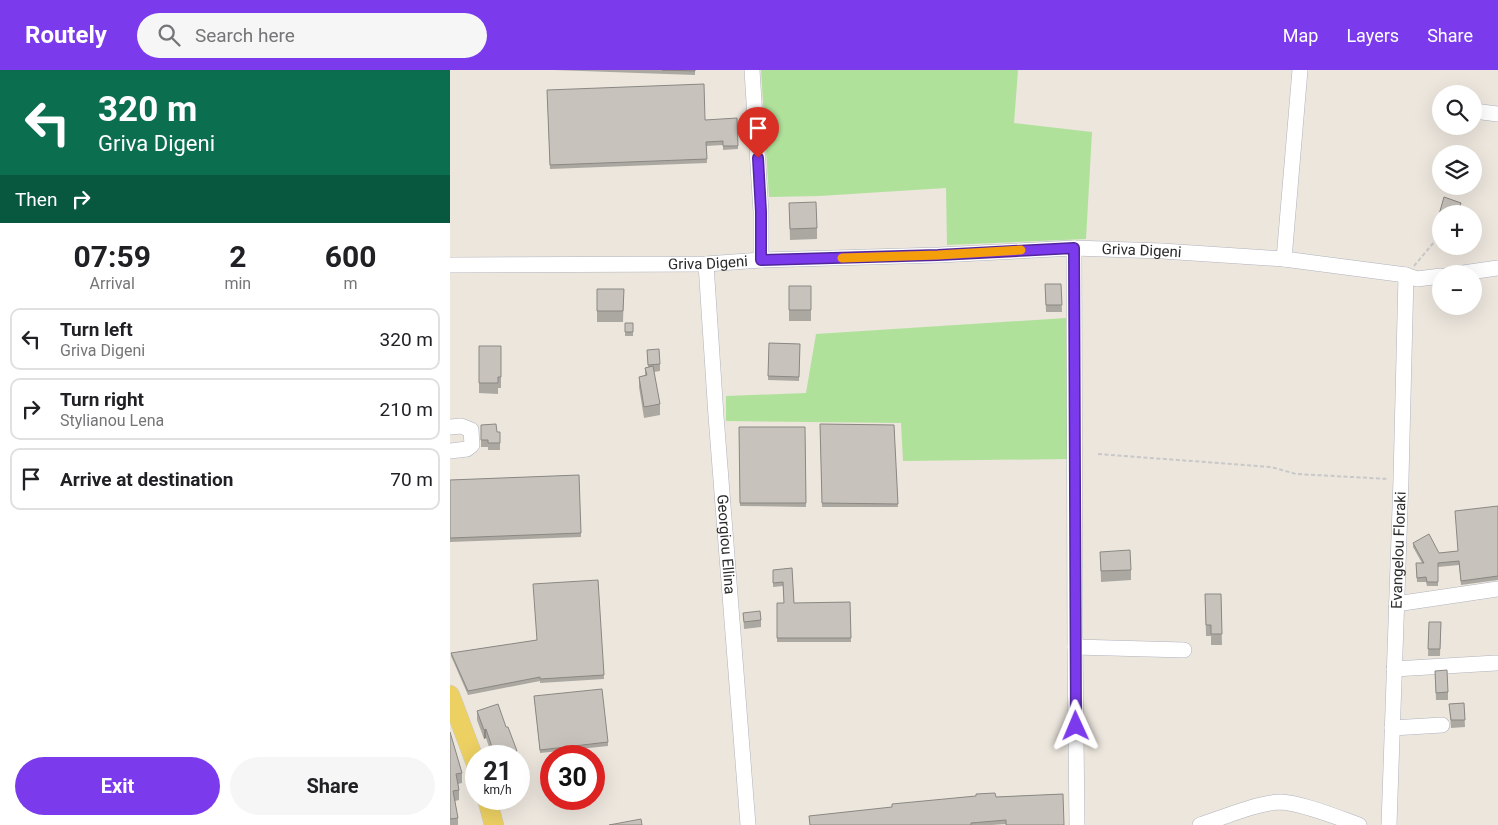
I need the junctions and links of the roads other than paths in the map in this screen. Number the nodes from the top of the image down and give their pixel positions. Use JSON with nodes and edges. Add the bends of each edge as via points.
{"nodes":[{"id":1,"x":752,"y":70,"type":"edge"},
{"id":2,"x":1300,"y":70,"type":"edge"},
{"id":3,"x":1482,"y":112,"type":"edge"},
{"id":4,"x":1498,"y":114,"type":"edge"},
{"id":5,"x":1074,"y":248,"type":"junction"},
{"id":6,"x":1284,"y":259,"type":"junction"},
{"id":7,"x":761,"y":260,"type":"junction"},
{"id":8,"x":706,"y":264,"type":"junction"},
{"id":9,"x":450,"y":265,"type":"edge"},
{"id":10,"x":1498,"y":268,"type":"edge"},
{"id":11,"x":1482,"y":270,"type":"edge"},
{"id":12,"x":1406,"y":275,"type":"junction"},
{"id":13,"x":1432,"y":277,"type":"edge"},
{"id":14,"x":450,"y":426,"type":"edge"},
{"id":15,"x":450,"y":451,"type":"edge"},
{"id":16,"x":1498,"y":589,"type":"edge"},
{"id":17,"x":1396,"y":604,"type":"junction"},
{"id":18,"x":1075,"y":647,"type":"junction"},
{"id":19,"x":1184,"y":650,"type":"dead end"},
{"id":20,"x":1496,"y":662,"type":"dead end"},
{"id":21,"x":1394,"y":669,"type":"junction"},
{"id":22,"x":450,"y":695,"type":"edge"},
{"id":23,"x":1442,"y":726,"type":"dead end"},
{"id":24,"x":1392,"y":728,"type":"junction"},
{"id":25,"x":469,"y":745,"type":"edge"},
{"id":26,"x":490,"y":810,"type":"edge"},
{"id":27,"x":494,"y":825,"type":"edge"},
{"id":28,"x":748,"y":825,"type":"edge"},
{"id":29,"x":1078,"y":825,"type":"edge"},
{"id":30,"x":1200,"y":825,"type":"edge"},
{"id":31,"x":1359,"y":825,"type":"edge"},
{"id":32,"x":1389,"y":825,"type":"edge"}],
"edges":[{"from":1,"to":7,"type":"street"},
{"from":2,"to":6,"type":"street"},
{"from":3,"to":4,"type":"street"},
{"from":5,"to":6,"type":"street","name":"Griva Digeni","via":[[1162,250]]},
{"from":5,"to":7,"type":"street","name":"Griva Digeni"},
{"from":5,"to":18,"type":"street"},
{"from":6,"to":12,"type":"street","name":"Griva Digeni"},
{"from":7,"to":8,"type":"street","name":"Griva Digeni"},
{"from":8,"to":9,"type":"street","name":"Griva Digeni"},
{"from":8,"to":28,"type":"street","name":"Georgiou Ellina"},
{"from":10,"to":11,"type":"street"},
{"from":12,"to":13,"type":"street","name":"Griva Digeni","via":[[1417,279]]},
{"from":12,"to":17,"type":"street","name":"Evangelou Floraki"},
{"from":14,"to":15,"type":"street","via":[[471,430],[472,446],[467,450]]},
{"from":16,"to":17,"type":"street"},
{"from":17,"to":21,"type":"street","name":"Evangelou Floraki"},
{"from":18,"to":19,"type":"street"},
{"from":18,"to":29,"type":"street"},
{"from":20,"to":21,"type":"street"},
{"from":21,"to":24,"type":"street","name":"Evangelou Floraki"},
{"from":22,"to":25,"type":"main road"},
{"from":23,"to":24,"type":"street"},
{"from":24,"to":32,"type":"street","name":"Evangelou Floraki"},
{"from":26,"to":27,"type":"main road"},
{"from":30,"to":31,"type":"street","via":[[1280,802]]}]}
